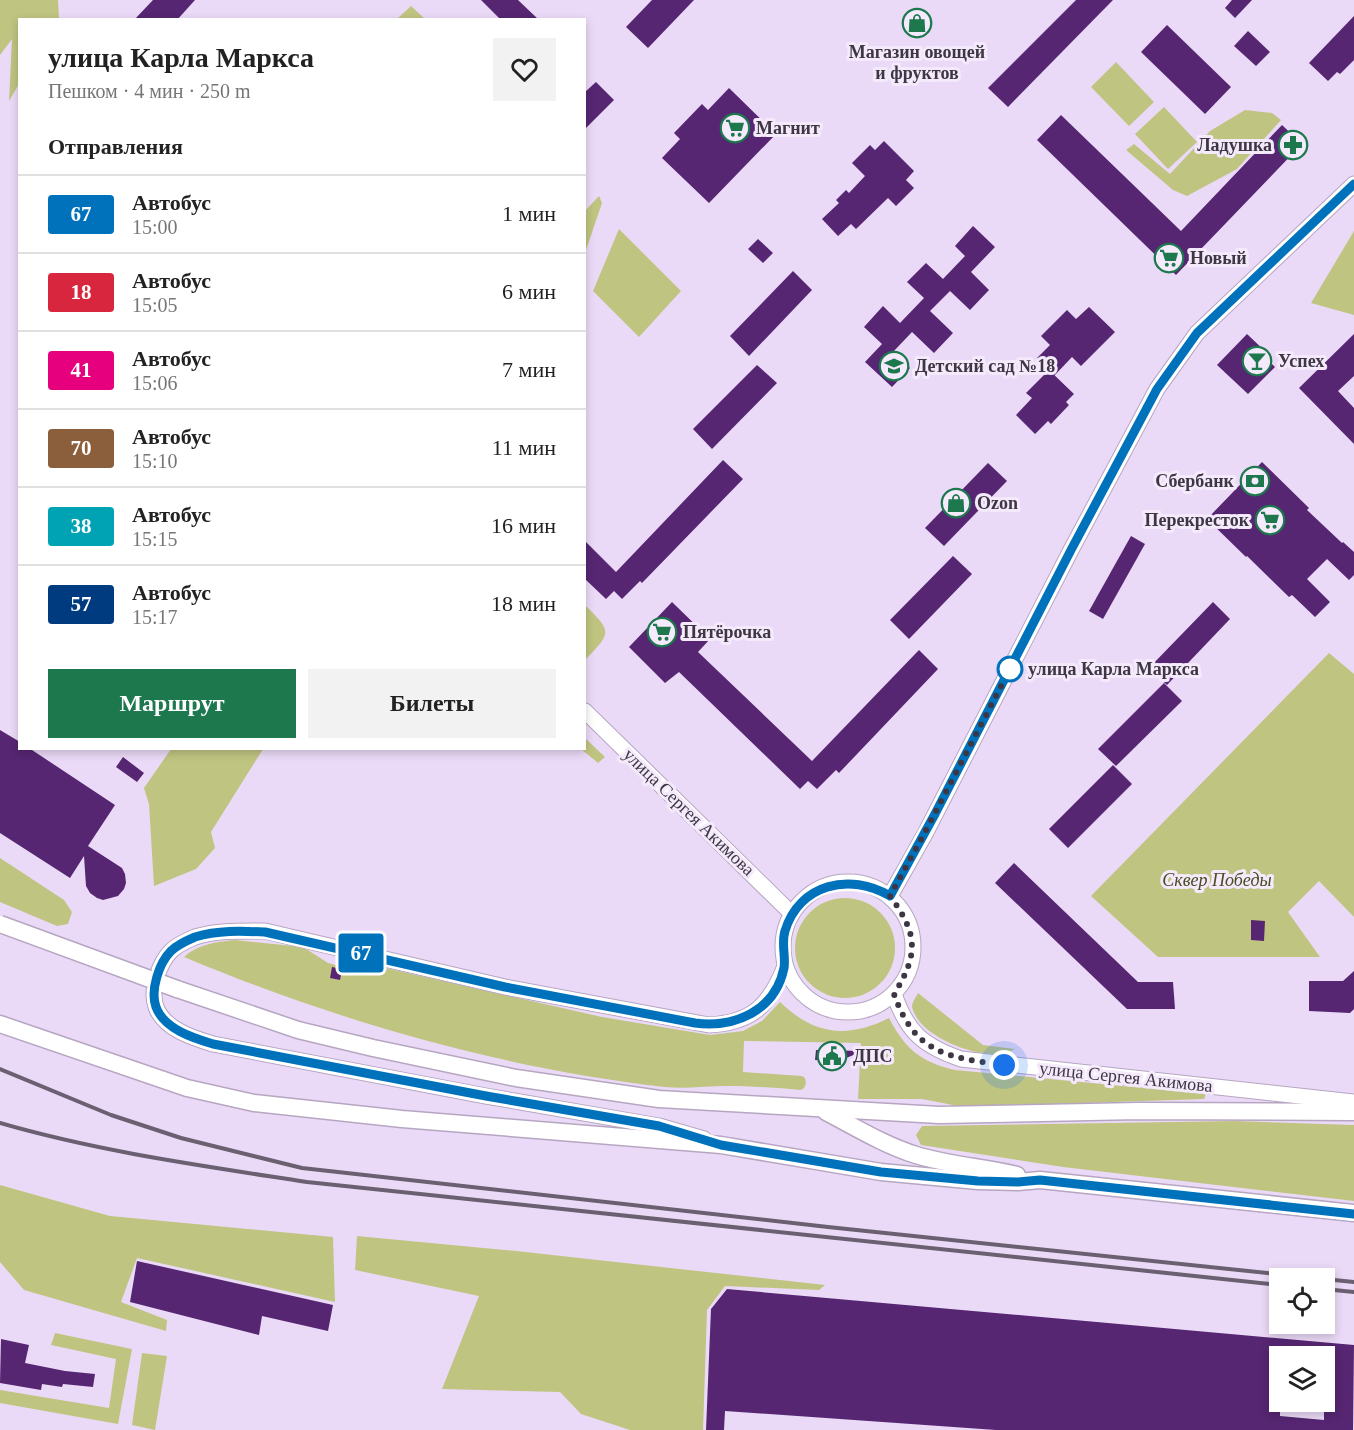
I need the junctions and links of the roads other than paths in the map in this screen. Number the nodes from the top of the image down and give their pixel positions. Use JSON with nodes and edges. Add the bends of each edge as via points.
{"nodes":[{"id":1,"x":1354,"y":184,"type":"edge"},
{"id":2,"x":586,"y":712,"type":"edge"},
{"id":3,"x":890,"y":896,"type":"junction"},
{"id":4,"x":792,"y":914,"type":"junction"},
{"id":5,"x":0,"y":924,"type":"edge"},
{"id":6,"x":785,"y":966,"type":"junction"},
{"id":7,"x":894,"y":994,"type":"junction"},
{"id":8,"x":3,"y":1025,"type":"edge"},
{"id":9,"x":1354,"y":1102,"type":"edge"},
{"id":10,"x":820,"y":1109,"type":"junction"},
{"id":11,"x":1354,"y":1112,"type":"edge"},
{"id":12,"x":721,"y":1145,"type":"junction"},
{"id":13,"x":1040,"y":1180,"type":"junction"},
{"id":14,"x":1354,"y":1214,"type":"edge"}],
"edges":[{"from":1,"to":3,"type":"street","via":[[1197,333],[1157,389]]},
{"from":2,"to":4,"type":"street","name":"улица Сергея Акимова"},
{"from":3,"to":4,"type":"street","via":[[847,882],[825,886],[807,897]]},
{"from":3,"to":7,"type":"street","via":[[910,931],[912,953],[907,973]]},
{"from":4,"to":6,"type":"street","via":[[784,933]]},
{"from":5,"to":10,"type":"main road","bridge":true,"via":[[298,1030],[516,1078],[659,1099]]},
{"from":6,"to":7,"type":"street","via":[[790,980],[801,992],[818,1005],[838,1012],[859,1011]]},
{"from":6,"to":12,"type":"street","via":[[777,988],[751,1015],[736,1022],[709,1025],[505,987],[265,932],[227,930],[194,938],[171,950],[154,989],[156,1008],[169,1023],[189,1037],[213,1044],[659,1126]]},
{"from":7,"to":9,"type":"street","name":"улица Сергея Акимова","via":[[900,1013],[914,1033],[926,1044],[961,1059]]},
{"from":8,"to":12,"type":"main road","via":[[187,1088],[254,1103]]},
{"from":10,"to":11,"type":"main road","via":[[939,1115]]},
{"from":10,"to":13,"type":"main road","via":[[914,1154]]},
{"from":12,"to":13,"type":"main road","via":[[881,1172],[978,1181]]},
{"from":13,"to":14,"type":"main road"}]}
